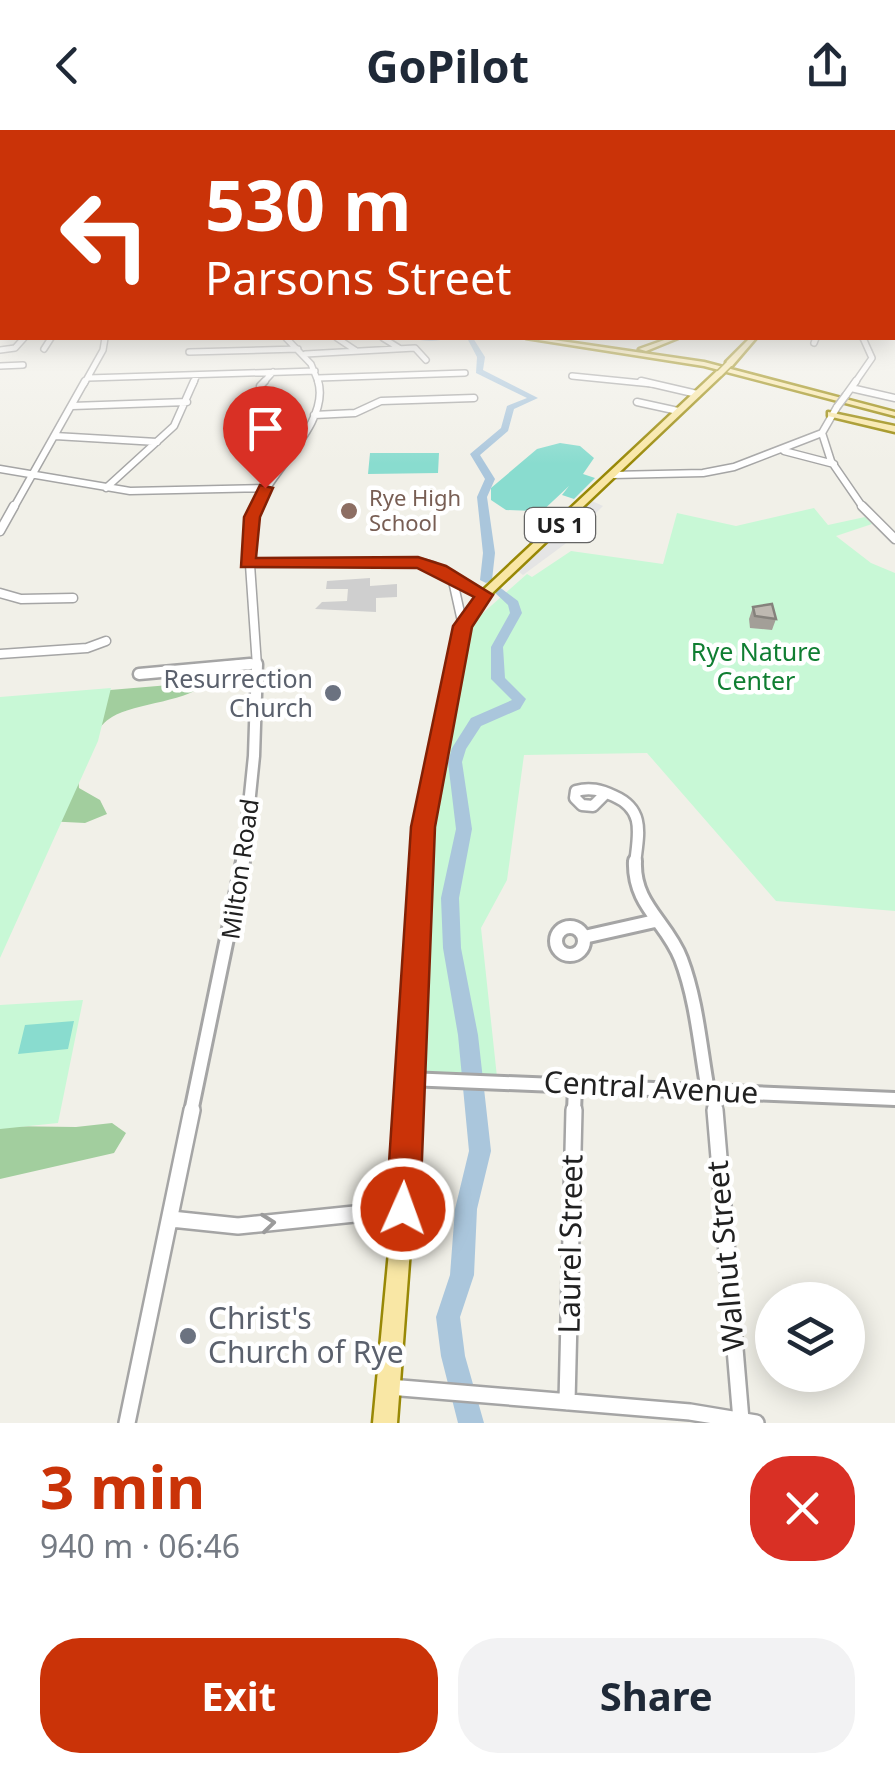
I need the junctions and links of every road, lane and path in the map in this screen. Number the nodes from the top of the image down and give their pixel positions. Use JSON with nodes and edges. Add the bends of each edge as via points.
{"nodes":[{"id":1,"x":47,"y":343,"type":"edge"},
{"id":2,"x":104,"y":343,"type":"edge"},
{"id":3,"x":193,"y":343,"type":"edge"},
{"id":4,"x":293,"y":343,"type":"edge"},
{"id":5,"x":345,"y":343,"type":"edge"},
{"id":6,"x":391,"y":343,"type":"edge"},
{"id":7,"x":573,"y":343,"type":"edge"},
{"id":8,"x":660,"y":343,"type":"edge"},
{"id":9,"x":747,"y":343,"type":"edge"},
{"id":10,"x":867,"y":343,"type":"edge"},
{"id":11,"x":44,"y":348,"type":"dead end"},
{"id":12,"x":400,"y":349,"type":"junction"},
{"id":13,"x":619,"y":349,"type":"junction"},
{"id":14,"x":371,"y":350,"type":"junction"},
{"id":15,"x":302,"y":351,"type":"junction"},
{"id":16,"x":356,"y":351,"type":"junction"},
{"id":17,"x":426,"y":360,"type":"dead end"},
{"id":18,"x":379,"y":361,"type":"dead end"},
{"id":19,"x":23,"y":365,"type":"dead end"},
{"id":20,"x":0,"y":366,"type":"edge"},
{"id":21,"x":274,"y":372,"type":"junction"},
{"id":22,"x":465,"y":373,"type":"dead end"},
{"id":23,"x":197,"y":374,"type":"junction"},
{"id":24,"x":317,"y":375,"type":"junction"},
{"id":25,"x":572,"y":376,"type":"dead end"},
{"id":26,"x":88,"y":378,"type":"junction"},
{"id":27,"x":849,"y":391,"type":"junction"},
{"id":28,"x":697,"y":394,"type":"junction"},
{"id":29,"x":474,"y":398,"type":"dead end"},
{"id":30,"x":895,"y":398,"type":"edge"},
{"id":31,"x":188,"y":402,"type":"junction"},
{"id":32,"x":637,"y":402,"type":"dead end"},
{"id":33,"x":260,"y":404,"type":"dead end"},
{"id":34,"x":72,"y":406,"type":"junction"},
{"id":35,"x":834,"y":411,"type":"junction"},
{"id":36,"x":678,"y":412,"type":"junction"},
{"id":37,"x":314,"y":415,"type":"junction"},
{"id":38,"x":895,"y":416,"type":"edge"},
{"id":39,"x":895,"y":430,"type":"edge"},
{"id":40,"x":822,"y":433,"type":"junction"},
{"id":41,"x":56,"y":436,"type":"junction"},
{"id":42,"x":157,"y":442,"type":"junction"},
{"id":43,"x":778,"y":450,"type":"junction"},
{"id":44,"x":834,"y":464,"type":"junction"},
{"id":45,"x":0,"y":469,"type":"edge"},
{"id":46,"x":34,"y":473,"type":"junction"},
{"id":47,"x":612,"y":474,"type":"junction"},
{"id":48,"x":106,"y":488,"type":"junction"},
{"id":49,"x":265,"y":488,"type":"junction"},
{"id":50,"x":0,"y":530,"type":"edge"},
{"id":51,"x":895,"y":538,"type":"edge"},
{"id":52,"x":247,"y":563,"type":"junction"},
{"id":53,"x":453,"y":580,"type":"junction"},
{"id":54,"x":0,"y":593,"type":"edge"},
{"id":55,"x":484,"y":595,"type":"junction"},
{"id":56,"x":72,"y":598,"type":"dead end"},
{"id":57,"x":463,"y":626,"type":"junction"},
{"id":58,"x":106,"y":641,"type":"dead end"},
{"id":59,"x":0,"y":654,"type":"edge"},
{"id":60,"x":257,"y":663,"type":"junction"},
{"id":61,"x":139,"y":674,"type":"dead end"},
{"id":62,"x":606,"y":792,"type":"dead end"},
{"id":63,"x":655,"y":921,"type":"junction"},
{"id":64,"x":584,"y":938,"type":"dead end"},
{"id":65,"x":408,"y":1078,"type":"junction"},
{"id":66,"x":575,"y":1085,"type":"junction"},
{"id":67,"x":711,"y":1091,"type":"junction"},
{"id":68,"x":895,"y":1099,"type":"edge"},
{"id":69,"x":403,"y":1209,"type":"junction"},
{"id":70,"x":171,"y":1219,"type":"junction"},
{"id":71,"x":388,"y":1387,"type":"junction"},
{"id":72,"x":567,"y":1402,"type":"junction"},
{"id":73,"x":748,"y":1422,"type":"edge"},
{"id":74,"x":128,"y":1423,"type":"edge"},
{"id":75,"x":386,"y":1423,"type":"edge"}],
"edges":[{"from":1,"to":11,"type":"street"},
{"from":2,"to":26,"type":"street"},
{"from":3,"to":15,"type":"street","via":[[188,354]]},
{"from":4,"to":15,"type":"street"},
{"from":5,"to":16,"type":"street"},
{"from":6,"to":12,"type":"street"},
{"from":7,"to":13,"type":"main road"},
{"from":8,"to":13,"type":"main road"},
{"from":9,"to":28,"type":"main road","number":"US 1","bridge":true},
{"from":10,"to":27,"type":"street","via":[[872,358]]},
{"from":12,"to":14,"type":"street"},
{"from":12,"to":17,"type":"street","via":[[415,348]]},
{"from":13,"to":38,"type":"main road","via":[[756,376]]},
{"from":14,"to":16,"type":"street"},
{"from":14,"to":18,"type":"street"},
{"from":15,"to":16,"type":"street"},
{"from":15,"to":24,"type":"street"},
{"from":19,"to":20,"type":"street"},
{"from":21,"to":23,"type":"street"},
{"from":21,"to":24,"type":"street"},
{"from":21,"to":33,"type":"street","via":[[260,386]]},
{"from":22,"to":24,"type":"street"},
{"from":23,"to":26,"type":"street"},
{"from":23,"to":31,"type":"street"},
{"from":24,"to":37,"type":"street","name":"Milton Road"},
{"from":25,"to":28,"type":"street","via":[[621,374]]},
{"from":26,"to":34,"type":"street"},
{"from":27,"to":30,"type":"street"},
{"from":27,"to":35,"type":"street","bridge":true},
{"from":28,"to":36,"type":"main road","number":"US 1"},
{"from":29,"to":37,"type":"street","via":[[381,401],[356,413]]},
{"from":31,"to":34,"type":"street"},
{"from":31,"to":42,"type":"street"},
{"from":32,"to":36,"type":"street"},
{"from":34,"to":41,"type":"street"},
{"from":35,"to":39,"type":"main road"},
{"from":35,"to":40,"type":"street"},
{"from":36,"to":47,"type":"main road","number":"US 1"},
{"from":37,"to":49,"type":"street","name":"Milton Road"},
{"from":40,"to":43,"type":"street"},
{"from":40,"to":44,"type":"street"},
{"from":41,"to":42,"type":"street"},
{"from":41,"to":46,"type":"street"},
{"from":42,"to":48,"type":"street"},
{"from":43,"to":44,"type":"street"},
{"from":43,"to":47,"type":"street","via":[[720,471]]},
{"from":44,"to":51,"type":"street","via":[[867,514]]},
{"from":45,"to":46,"type":"street"},
{"from":46,"to":48,"type":"street"},
{"from":46,"to":50,"type":"street"},
{"from":47,"to":55,"type":"main road","number":"US 1"},
{"from":48,"to":49,"type":"street"},
{"from":49,"to":52,"type":"street","name":"Milton Road","via":[[252,517]]},
{"from":52,"to":53,"type":"street","via":[[411,562]]},
{"from":52,"to":60,"type":"street","name":"Milton Road"},
{"from":53,"to":55,"type":"street"},
{"from":53,"to":57,"type":"street"},
{"from":54,"to":56,"type":"street"},
{"from":55,"to":57,"type":"main road","number":"US 1"},
{"from":57,"to":65,"type":"main road","number":"US 1","via":[[423,827]]},
{"from":58,"to":59,"type":"street"},
{"from":60,"to":61,"type":"street"},
{"from":60,"to":70,"type":"street","name":"Milton Road","via":[[246,852]]},
{"from":62,"to":63,"type":"street","name":"Walnut Street","via":[[628,802],[641,826],[636,886]]},
{"from":63,"to":64,"type":"street"},
{"from":63,"to":67,"type":"street","name":"Walnut Street","via":[[681,959]]},
{"from":65,"to":66,"type":"street","name":"Central Avenue"},
{"from":65,"to":69,"type":"main road","number":"US 1"},
{"from":66,"to":67,"type":"street","name":"Central Avenue"},
{"from":66,"to":72,"type":"street","name":"Laurel Street"},
{"from":67,"to":68,"type":"street","name":"Central Avenue"},
{"from":67,"to":73,"type":"street","name":"Walnut Street"},
{"from":70,"to":69,"type":"street","one_way":true,"via":[[238,1226]]},
{"from":69,"to":71,"type":"main road","number":"US 1"},
{"from":70,"to":74,"type":"street","name":"Milton Road"},
{"from":71,"to":72,"type":"street"},
{"from":71,"to":75,"type":"main road","number":"US 1"},
{"from":72,"to":73,"type":"street"}]}
